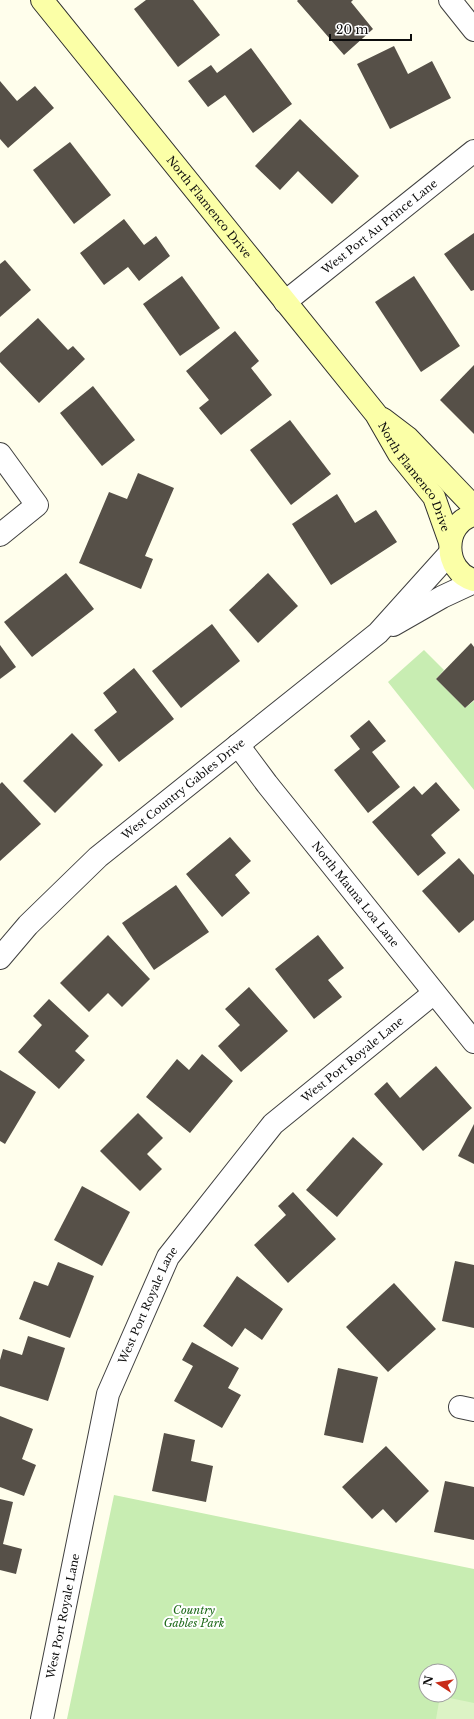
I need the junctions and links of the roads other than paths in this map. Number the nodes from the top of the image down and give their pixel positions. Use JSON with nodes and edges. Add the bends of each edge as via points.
{"nodes":[{"id":1,"x":42,"y":0,"type":"edge"},
{"id":2,"x":450,"y":0,"type":"edge"},
{"id":3,"x":474,"y":30,"type":"edge"},
{"id":4,"x":474,"y":151,"type":"edge"},
{"id":5,"x":285,"y":302,"type":"junction"},
{"id":6,"x":376,"y":414,"type":"junction"},
{"id":7,"x":0,"y":454,"type":"edge"},
{"id":8,"x":474,"y":507,"type":"edge"},
{"id":9,"x":474,"y":515,"type":"edge"},
{"id":10,"x":0,"y":535,"type":"edge"},
{"id":11,"x":450,"y":548,"type":"junction"},
{"id":12,"x":474,"y":581,"type":"edge"},
{"id":13,"x":378,"y":633,"type":"junction"},
{"id":14,"x":238,"y":745,"type":"junction"},
{"id":15,"x":1,"y":953,"type":"edge"},
{"id":16,"x":434,"y":993,"type":"junction"},
{"id":17,"x":474,"y":1042,"type":"edge"},
{"id":18,"x":42,"y":1719,"type":"edge"}],
"edges":[{"from":1,"to":5,"type":"street","name":"North Flamenco Drive"},
{"from":2,"to":3,"type":"street"},
{"from":4,"to":5,"type":"street","name":"West Port Au Prince Lane"},
{"from":5,"to":6,"type":"street","name":"North Flamenco Drive"},
{"from":6,"to":8,"type":"street","name":"North Flamenco Drive","via":[[408,438]]},
{"from":6,"to":11,"type":"street","name":"North Flamenco Drive","via":[[399,454],[434,497]]},
{"from":7,"to":10,"type":"street","via":[[37,505]]},
{"from":9,"to":11,"type":"street","name":"North Flamenco Drive","via":[[461,522],[454,532]]},
{"from":11,"to":12,"type":"street","name":"North Flamenco Drive","via":[[454,564],[460,573]]},
{"from":11,"to":13,"type":"street","name":"West Country Gables Drive"},
{"from":12,"to":13,"type":"street","name":"West Country Gables Drive"},
{"from":13,"to":14,"type":"street","name":"West Country Gables Drive"},
{"from":14,"to":15,"type":"street","name":"West Country Gables Drive","via":[[98,857]]},
{"from":14,"to":16,"type":"street","name":"North Mauna Loa Lane"},
{"from":16,"to":17,"type":"street","name":"North Mauna Loa Lane"},
{"from":16,"to":18,"type":"street","name":"West Port Royale Lane","via":[[273,1124],[168,1257],[108,1394]]}]}
